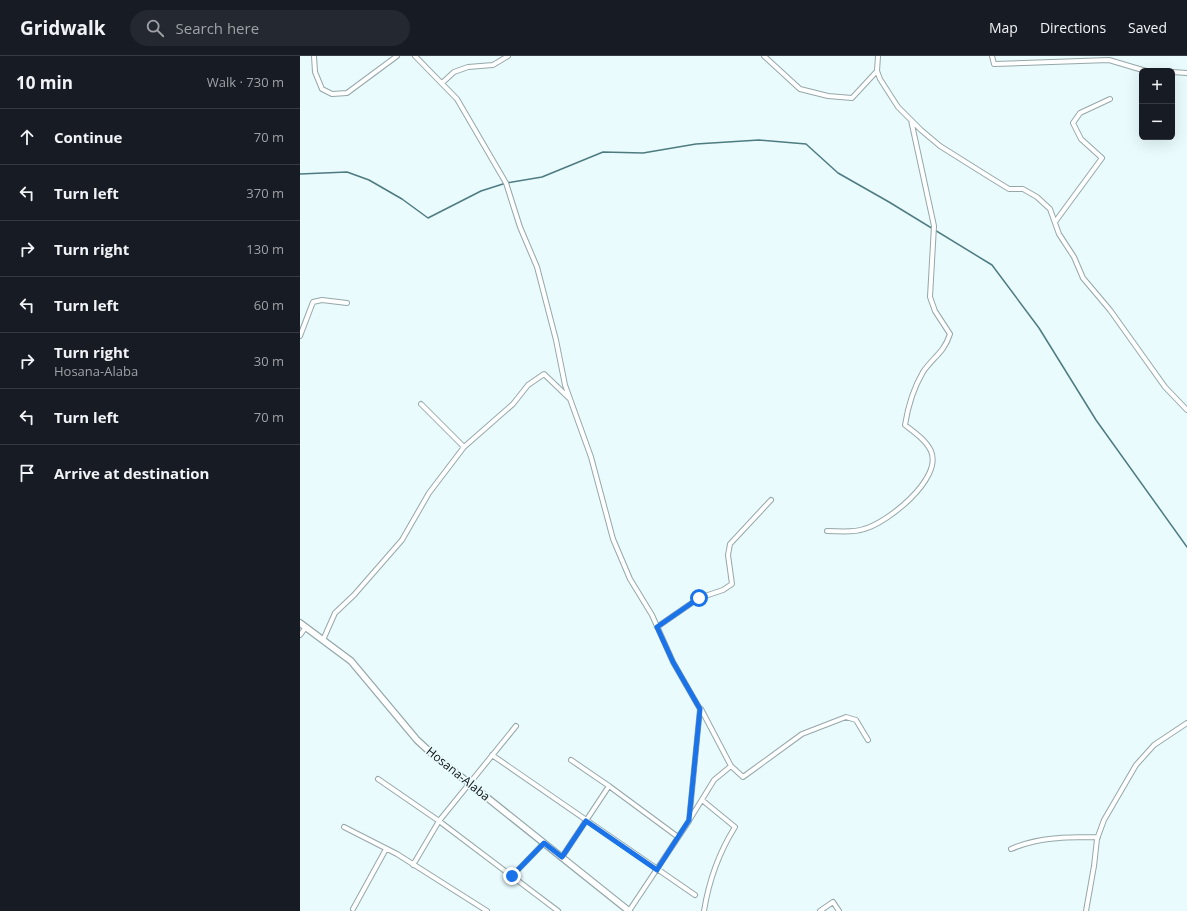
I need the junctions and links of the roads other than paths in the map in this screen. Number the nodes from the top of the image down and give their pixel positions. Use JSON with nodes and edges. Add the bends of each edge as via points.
{"nodes":[{"id":1,"x":314,"y":56,"type":"edge"},
{"id":2,"x":397,"y":56,"type":"edge"},
{"id":3,"x":415,"y":56,"type":"edge"},
{"id":4,"x":508,"y":56,"type":"edge"},
{"id":5,"x":764,"y":56,"type":"edge"},
{"id":6,"x":878,"y":56,"type":"edge"},
{"id":7,"x":992,"y":56,"type":"edge"},
{"id":8,"x":1139,"y":69,"type":"edge"},
{"id":9,"x":877,"y":71,"type":"junction"},
{"id":10,"x":1175,"y":72,"type":"edge"},
{"id":11,"x":1187,"y":73,"type":"edge"},
{"id":12,"x":442,"y":83,"type":"junction"},
{"id":13,"x":1110,"y":99,"type":"dead end"},
{"id":14,"x":911,"y":120,"type":"junction"},
{"id":15,"x":1056,"y":222,"type":"junction"},
{"id":16,"x":347,"y":303,"type":"dead end"},
{"id":17,"x":300,"y":336,"type":"edge"},
{"id":18,"x":570,"y":399,"type":"junction"},
{"id":19,"x":420,"y":404,"type":"dead end"},
{"id":20,"x":1187,"y":410,"type":"edge"},
{"id":21,"x":464,"y":447,"type":"junction"},
{"id":22,"x":771,"y":500,"type":"dead end"},
{"id":23,"x":827,"y":531,"type":"dead end"},
{"id":24,"x":300,"y":623,"type":"edge"},
{"id":25,"x":306,"y":627,"type":"junction"},
{"id":26,"x":657,"y":627,"type":"junction"},
{"id":27,"x":300,"y":635,"type":"edge"},
{"id":28,"x":323,"y":640,"type":"junction"},
{"id":29,"x":700,"y":709,"type":"junction"},
{"id":30,"x":1187,"y":723,"type":"edge"},
{"id":31,"x":516,"y":726,"type":"dead end"},
{"id":32,"x":868,"y":740,"type":"dead end"},
{"id":33,"x":492,"y":755,"type":"junction"},
{"id":34,"x":571,"y":760,"type":"dead end"},
{"id":35,"x":731,"y":766,"type":"junction"},
{"id":36,"x":378,"y":778,"type":"dead end"},
{"id":37,"x":468,"y":783,"type":"junction"},
{"id":38,"x":608,"y":786,"type":"junction"},
{"id":39,"x":702,"y":800,"type":"junction"},
{"id":40,"x":689,"y":820,"type":"junction"},
{"id":41,"x":439,"y":821,"type":"junction"},
{"id":42,"x":586,"y":821,"type":"junction"},
{"id":43,"x":344,"y":826,"type":"dead end"},
{"id":44,"x":678,"y":837,"type":"junction"},
{"id":45,"x":1098,"y":837,"type":"junction"},
{"id":46,"x":544,"y":843,"type":"junction"},
{"id":47,"x":386,"y":849,"type":"junction"},
{"id":48,"x":1011,"y":849,"type":"dead end"},
{"id":49,"x":562,"y":857,"type":"junction"},
{"id":50,"x":413,"y":865,"type":"junction"},
{"id":51,"x":657,"y":870,"type":"junction"},
{"id":52,"x":512,"y":876,"type":"junction"},
{"id":53,"x":695,"y":895,"type":"dead end"},
{"id":54,"x":353,"y":909,"type":"dead end"},
{"id":55,"x":487,"y":911,"type":"edge"},
{"id":56,"x":558,"y":911,"type":"edge"},
{"id":57,"x":629,"y":911,"type":"edge"},
{"id":58,"x":704,"y":911,"type":"edge"},
{"id":59,"x":820,"y":911,"type":"edge"},
{"id":60,"x":839,"y":911,"type":"edge"},
{"id":61,"x":1086,"y":911,"type":"edge"}],
"edges":[{"from":1,"to":2,"type":"street","via":[[315,72],[322,89],[332,94],[347,93]]},
{"from":3,"to":12,"type":"street"},
{"from":4,"to":12,"type":"street","via":[[493,64],[454,72]]},
{"from":5,"to":9,"type":"street","via":[[800,89],[828,96],[852,98]]},
{"from":6,"to":9,"type":"street"},
{"from":7,"to":8,"type":"street","via":[[994,64],[1108,60]]},
{"from":9,"to":14,"type":"street","via":[[898,107]]},
{"from":10,"to":11,"type":"street"},
{"from":12,"to":18,"type":"street","via":[[457,99],[506,183],[536,268]]},
{"from":13,"to":15,"type":"street","via":[[1080,113],[1073,123],[1081,140],[1102,158]]},
{"from":14,"to":15,"type":"street","via":[[940,146],[1009,189],[1023,189],[1037,197],[1050,209]]},
{"from":14,"to":23,"type":"street","via":[[934,226],[930,297],[935,311],[950,334],[946,346],[924,372],[912,393],[907,410],[905,425],[932,452],[931,467],[917,493],[884,520],[864,529]]},
{"from":15,"to":20,"type":"street","via":[[1059,234],[1074,257],[1083,278],[1110,310],[1165,388]]},
{"from":16,"to":17,"type":"street","via":[[322,300],[313,302]]},
{"from":18,"to":21,"type":"street","via":[[544,374],[528,385],[514,404]]},
{"from":18,"to":26,"type":"street","via":[[591,457],[613,539],[630,579]]},
{"from":19,"to":21,"type":"street"},
{"from":21,"to":28,"type":"street","via":[[429,493],[402,540],[335,613]]},
{"from":22,"to":26,"type":"street","via":[[730,544],[728,555],[732,584],[723,590],[699,598]]},
{"from":24,"to":25,"type":"main road","name":"Hosana-Alaba"},
{"from":25,"to":27,"type":"street"},
{"from":25,"to":28,"type":"main road","name":"Hosana-Alaba"},
{"from":26,"to":29,"type":"street","via":[[673,662]]},
{"from":28,"to":37,"type":"main road","name":"Hosana-Alaba","via":[[365,675],[417,740]]},
{"from":29,"to":35,"type":"street"},
{"from":29,"to":40,"type":"street"},
{"from":30,"to":45,"type":"street","via":[[1154,745],[1136,765],[1104,820]]},
{"from":31,"to":33,"type":"street"},
{"from":32,"to":35,"type":"street","via":[[856,720],[846,717],[802,734],[743,777]]},
{"from":33,"to":37,"type":"street"},
{"from":33,"to":42,"type":"street"},
{"from":34,"to":38,"type":"street"},
{"from":35,"to":39,"type":"street","via":[[714,780]]},
{"from":36,"to":41,"type":"street"},
{"from":37,"to":41,"type":"street"},
{"from":37,"to":46,"type":"main road","name":"Hosana-Alaba"},
{"from":38,"to":42,"type":"street"},
{"from":38,"to":44,"type":"street"},
{"from":39,"to":40,"type":"street"},
{"from":39,"to":58,"type":"street","via":[[735,827],[721,850]]},
{"from":40,"to":44,"type":"street"},
{"from":41,"to":50,"type":"street"},
{"from":41,"to":52,"type":"street"},
{"from":42,"to":49,"type":"street"},
{"from":42,"to":51,"type":"street"},
{"from":43,"to":47,"type":"street"},
{"from":44,"to":51,"type":"street"},
{"from":45,"to":48,"type":"street","via":[[1063,837]]},
{"from":45,"to":61,"type":"street"},
{"from":46,"to":49,"type":"main road","name":"Hosana-Alaba"},
{"from":46,"to":52,"type":"street"},
{"from":47,"to":50,"type":"street"},
{"from":47,"to":54,"type":"street"},
{"from":49,"to":57,"type":"main road","name":"Hosana-Alaba"},
{"from":50,"to":55,"type":"street"},
{"from":51,"to":53,"type":"street"},
{"from":51,"to":57,"type":"street"},
{"from":52,"to":56,"type":"street"},
{"from":59,"to":60,"type":"street","via":[[833,902]]}]}
